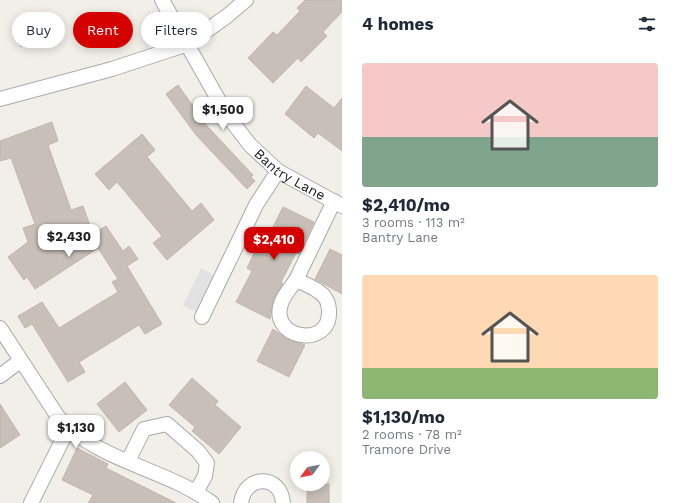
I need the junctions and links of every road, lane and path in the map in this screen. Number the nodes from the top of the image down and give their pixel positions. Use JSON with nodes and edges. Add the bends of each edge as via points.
{"nodes":[{"id":1,"x":162,"y":0,"type":"edge"},
{"id":2,"x":246,"y":0,"type":"edge"},
{"id":3,"x":169,"y":12,"type":"edge"},
{"id":4,"x":212,"y":27,"type":"edge"},
{"id":5,"x":175,"y":48,"type":"edge"},
{"id":6,"x":190,"y":48,"type":"edge"},
{"id":7,"x":0,"y":99,"type":"edge"},
{"id":8,"x":278,"y":171,"type":"junction"},
{"id":9,"x":338,"y":203,"type":"edge"},
{"id":10,"x":296,"y":280,"type":"dead end"},
{"id":11,"x":202,"y":317,"type":"dead end"},
{"id":12,"x":0,"y":328,"type":"edge"},
{"id":13,"x":20,"y":361,"type":"junction"},
{"id":14,"x":0,"y":376,"type":"edge"},
{"id":15,"x":68,"y":428,"type":"junction"},
{"id":16,"x":128,"y":461,"type":"junction"},
{"id":17,"x":196,"y":492,"type":"junction"},
{"id":18,"x":31,"y":503,"type":"edge"},
{"id":19,"x":212,"y":503,"type":"edge"},
{"id":20,"x":241,"y":503,"type":"edge"},
{"id":21,"x":284,"y":503,"type":"edge"}],
"edges":[{"from":1,"to":3,"type":"street","name":"Bantry Lane"},
{"from":2,"to":4,"type":"street"},
{"from":5,"to":7,"type":"street"},
{"from":6,"to":8,"type":"street","name":"Bantry Lane","via":[[227,115],[250,145]]},
{"from":8,"to":9,"type":"street","name":"Bantry Lane"},
{"from":8,"to":11,"type":"street","via":[[256,205]]},
{"from":9,"to":10,"type":"street","name":"Bantry Lane"},
{"from":12,"to":13,"type":"street"},
{"from":13,"to":14,"type":"street"},
{"from":13,"to":15,"type":"street"},
{"from":15,"to":16,"type":"street","via":[[110,454]]},
{"from":15,"to":18,"type":"street"},
{"from":16,"to":17,"type":"street"},
{"from":16,"to":17,"type":"street","via":[[144,429],[167,424],[198,451],[207,463],[205,476]]},
{"from":17,"to":19,"type":"street"},
{"from":20,"to":21,"type":"street","via":[[245,491],[255,482],[261,481],[274,484],[279,489]]}]}
